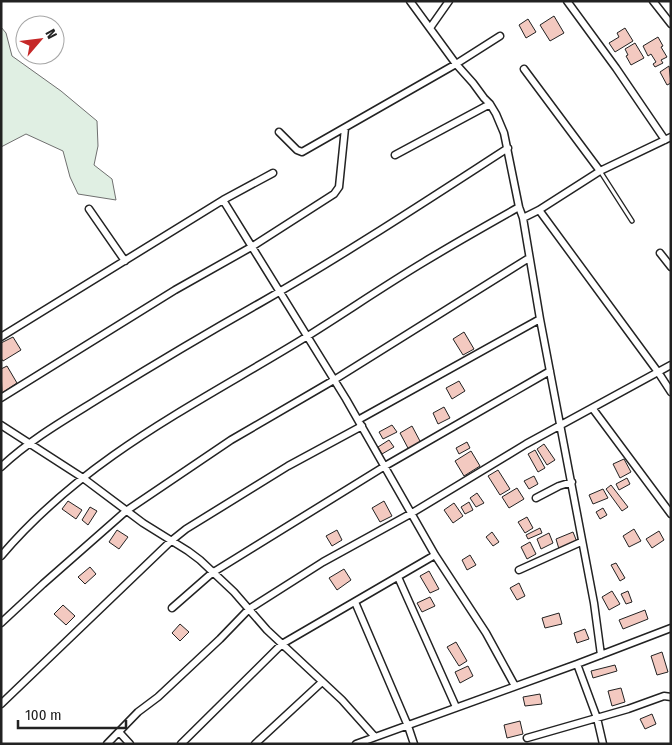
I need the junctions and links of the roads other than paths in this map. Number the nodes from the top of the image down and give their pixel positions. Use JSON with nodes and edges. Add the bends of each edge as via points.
{"nodes":[{"id":1,"x":410,"y":1,"type":"edge"},
{"id":2,"x":448,"y":1,"type":"edge"},
{"id":3,"x":567,"y":1,"type":"edge"},
{"id":4,"x":653,"y":1,"type":"edge"},
{"id":5,"x":671,"y":24,"type":"edge"},
{"id":6,"x":430,"y":28,"type":"junction"},
{"id":7,"x":500,"y":36,"type":"dead end"},
{"id":8,"x":456,"y":64,"type":"junction"},
{"id":9,"x":524,"y":69,"type":"dead end"},
{"id":10,"x":490,"y":104,"type":"junction"},
{"id":11,"x":345,"y":128,"type":"junction"},
{"id":12,"x":279,"y":132,"type":"dead end"},
{"id":13,"x":668,"y":138,"type":"edge"},
{"id":14,"x":508,"y":148,"type":"junction"},
{"id":15,"x":395,"y":155,"type":"dead end"},
{"id":16,"x":600,"y":171,"type":"junction"},
{"id":17,"x":273,"y":173,"type":"dead end"},
{"id":18,"x":223,"y":200,"type":"junction"},
{"id":19,"x":519,"y":206,"type":"junction"},
{"id":20,"x":89,"y":209,"type":"dead end"},
{"id":21,"x":539,"y":210,"type":"junction"},
{"id":22,"x":524,"y":218,"type":"junction"},
{"id":23,"x":632,"y":221,"type":"dead end"},
{"id":24,"x":253,"y":246,"type":"junction"},
{"id":25,"x":660,"y":253,"type":"dead end"},
{"id":26,"x":530,"y":258,"type":"junction"},
{"id":27,"x":125,"y":261,"type":"junction"},
{"id":28,"x":671,"y":268,"type":"edge"},
{"id":29,"x":280,"y":292,"type":"junction"},
{"id":30,"x":540,"y":319,"type":"junction"},
{"id":31,"x":307,"y":336,"type":"junction"},
{"id":32,"x":1,"y":337,"type":"edge"},
{"id":33,"x":671,"y":366,"type":"edge"},
{"id":34,"x":550,"y":371,"type":"junction"},
{"id":35,"x":658,"y":372,"type":"junction"},
{"id":36,"x":334,"y":380,"type":"junction"},
{"id":37,"x":671,"y":392,"type":"edge"},
{"id":38,"x":1,"y":398,"type":"edge"},
{"id":39,"x":593,"y":408,"type":"junction"},
{"id":40,"x":360,"y":423,"type":"junction"},
{"id":41,"x":1,"y":425,"type":"edge"},
{"id":42,"x":561,"y":426,"type":"junction"},
{"id":43,"x":29,"y":444,"type":"junction"},
{"id":44,"x":385,"y":466,"type":"junction"},
{"id":45,"x":1,"y":467,"type":"edge"},
{"id":46,"x":83,"y":478,"type":"junction"},
{"id":47,"x":572,"y":482,"type":"junction"},
{"id":48,"x":536,"y":498,"type":"dead end"},
{"id":49,"x":126,"y":511,"type":"junction"},
{"id":50,"x":412,"y":513,"type":"junction"},
{"id":51,"x":671,"y":514,"type":"edge"},
{"id":52,"x":171,"y":540,"type":"junction"},
{"id":53,"x":581,"y":542,"type":"junction"},
{"id":54,"x":435,"y":554,"type":"junction"},
{"id":55,"x":1,"y":556,"type":"edge"},
{"id":56,"x":520,"y":570,"type":"dead end"},
{"id":57,"x":212,"y":572,"type":"junction"},
{"id":58,"x":398,"y":576,"type":"junction"},
{"id":59,"x":354,"y":602,"type":"junction"},
{"id":60,"x":172,"y":608,"type":"dead end"},
{"id":61,"x":249,"y":609,"type":"junction"},
{"id":62,"x":1,"y":623,"type":"edge"},
{"id":63,"x":671,"y":628,"type":"edge"},
{"id":64,"x":282,"y":644,"type":"junction"},
{"id":65,"x":601,"y":655,"type":"junction"},
{"id":66,"x":577,"y":664,"type":"junction"},
{"id":67,"x":322,"y":682,"type":"junction"},
{"id":68,"x":514,"y":686,"type":"junction"},
{"id":69,"x":671,"y":697,"type":"edge"},
{"id":70,"x":1,"y":704,"type":"edge"},
{"id":71,"x":456,"y":707,"type":"junction"},
{"id":72,"x":597,"y":718,"type":"junction"},
{"id":73,"x":408,"y":726,"type":"junction"},
{"id":74,"x":119,"y":732,"type":"junction"},
{"id":75,"x":374,"y":737,"type":"junction"},
{"id":76,"x":527,"y":738,"type":"dead end"},
{"id":77,"x":107,"y":744,"type":"edge"},
{"id":78,"x":130,"y":744,"type":"edge"},
{"id":79,"x":181,"y":744,"type":"edge"},
{"id":80,"x":255,"y":744,"type":"edge"},
{"id":81,"x":356,"y":744,"type":"edge"},
{"id":82,"x":414,"y":744,"type":"edge"},
{"id":83,"x":603,"y":744,"type":"edge"}],
"edges":[{"from":1,"to":6,"type":"street"},
{"from":2,"to":6,"type":"street"},
{"from":3,"to":13,"type":"street"},
{"from":4,"to":5,"type":"street"},
{"from":6,"to":8,"type":"street"},
{"from":7,"to":8,"type":"street"},
{"from":8,"to":10,"type":"street"},
{"from":8,"to":11,"type":"street"},
{"from":9,"to":16,"type":"street"},
{"from":10,"to":14,"type":"street"},
{"from":10,"to":15,"type":"street"},
{"from":11,"to":12,"type":"street","via":[[302,152]]},
{"from":11,"to":24,"type":"street","via":[[339,187],[334,194]]},
{"from":13,"to":16,"type":"street"},
{"from":14,"to":19,"type":"street"},
{"from":14,"to":29,"type":"street"},
{"from":16,"to":21,"type":"street"},
{"from":16,"to":23,"type":"lane"},
{"from":17,"to":18,"type":"street"},
{"from":18,"to":24,"type":"street"},
{"from":18,"to":27,"type":"street"},
{"from":19,"to":22,"type":"street"},
{"from":19,"to":31,"type":"street"},
{"from":20,"to":27,"type":"street"},
{"from":21,"to":22,"type":"street"},
{"from":21,"to":35,"type":"street"},
{"from":22,"to":26,"type":"street"},
{"from":24,"to":29,"type":"street"},
{"from":24,"to":38,"type":"street"},
{"from":25,"to":28,"type":"street"},
{"from":26,"to":30,"type":"street"},
{"from":26,"to":36,"type":"street"},
{"from":27,"to":32,"type":"street"},
{"from":29,"to":31,"type":"street"},
{"from":29,"to":43,"type":"street","via":[[187,344]]},
{"from":30,"to":34,"type":"street"},
{"from":30,"to":40,"type":"street"},
{"from":31,"to":36,"type":"street"},
{"from":31,"to":46,"type":"street","via":[[156,426]]},
{"from":33,"to":35,"type":"street"},
{"from":34,"to":42,"type":"street"},
{"from":34,"to":44,"type":"street"},
{"from":35,"to":37,"type":"street"},
{"from":35,"to":39,"type":"street"},
{"from":36,"to":40,"type":"street"},
{"from":36,"to":49,"type":"street","via":[[231,440]]},
{"from":39,"to":42,"type":"street"},
{"from":39,"to":51,"type":"street"},
{"from":40,"to":44,"type":"street"},
{"from":40,"to":52,"type":"street"},
{"from":41,"to":43,"type":"street"},
{"from":42,"to":47,"type":"street"},
{"from":42,"to":50,"type":"street"},
{"from":43,"to":45,"type":"street"},
{"from":43,"to":46,"type":"street"},
{"from":44,"to":50,"type":"street"},
{"from":44,"to":57,"type":"street"},
{"from":46,"to":49,"type":"street"},
{"from":46,"to":55,"type":"street","via":[[39,515]]},
{"from":47,"to":48,"type":"street"},
{"from":47,"to":53,"type":"street"},
{"from":49,"to":52,"type":"street"},
{"from":49,"to":62,"type":"street"},
{"from":50,"to":54,"type":"street"},
{"from":50,"to":61,"type":"street","via":[[358,541]]},
{"from":52,"to":57,"type":"street"},
{"from":52,"to":70,"type":"street"},
{"from":53,"to":56,"type":"street"},
{"from":53,"to":65,"type":"street"},
{"from":54,"to":58,"type":"street"},
{"from":54,"to":68,"type":"street","via":[[486,633]]},
{"from":57,"to":60,"type":"street"},
{"from":57,"to":61,"type":"street"},
{"from":58,"to":59,"type":"street"},
{"from":58,"to":71,"type":"street"},
{"from":59,"to":64,"type":"street"},
{"from":59,"to":73,"type":"street"},
{"from":61,"to":64,"type":"street"},
{"from":61,"to":74,"type":"street"},
{"from":63,"to":65,"type":"street"},
{"from":64,"to":67,"type":"street"},
{"from":64,"to":79,"type":"street"},
{"from":65,"to":66,"type":"street"},
{"from":66,"to":68,"type":"street"},
{"from":66,"to":72,"type":"street"},
{"from":67,"to":75,"type":"street"},
{"from":67,"to":80,"type":"street"},
{"from":68,"to":71,"type":"street"},
{"from":69,"to":72,"type":"street","via":[[664,696]]},
{"from":71,"to":73,"type":"street"},
{"from":72,"to":76,"type":"street"},
{"from":72,"to":83,"type":"street"},
{"from":73,"to":75,"type":"street"},
{"from":73,"to":82,"type":"street"},
{"from":74,"to":77,"type":"street"},
{"from":74,"to":78,"type":"street"},
{"from":75,"to":81,"type":"street"}]}
